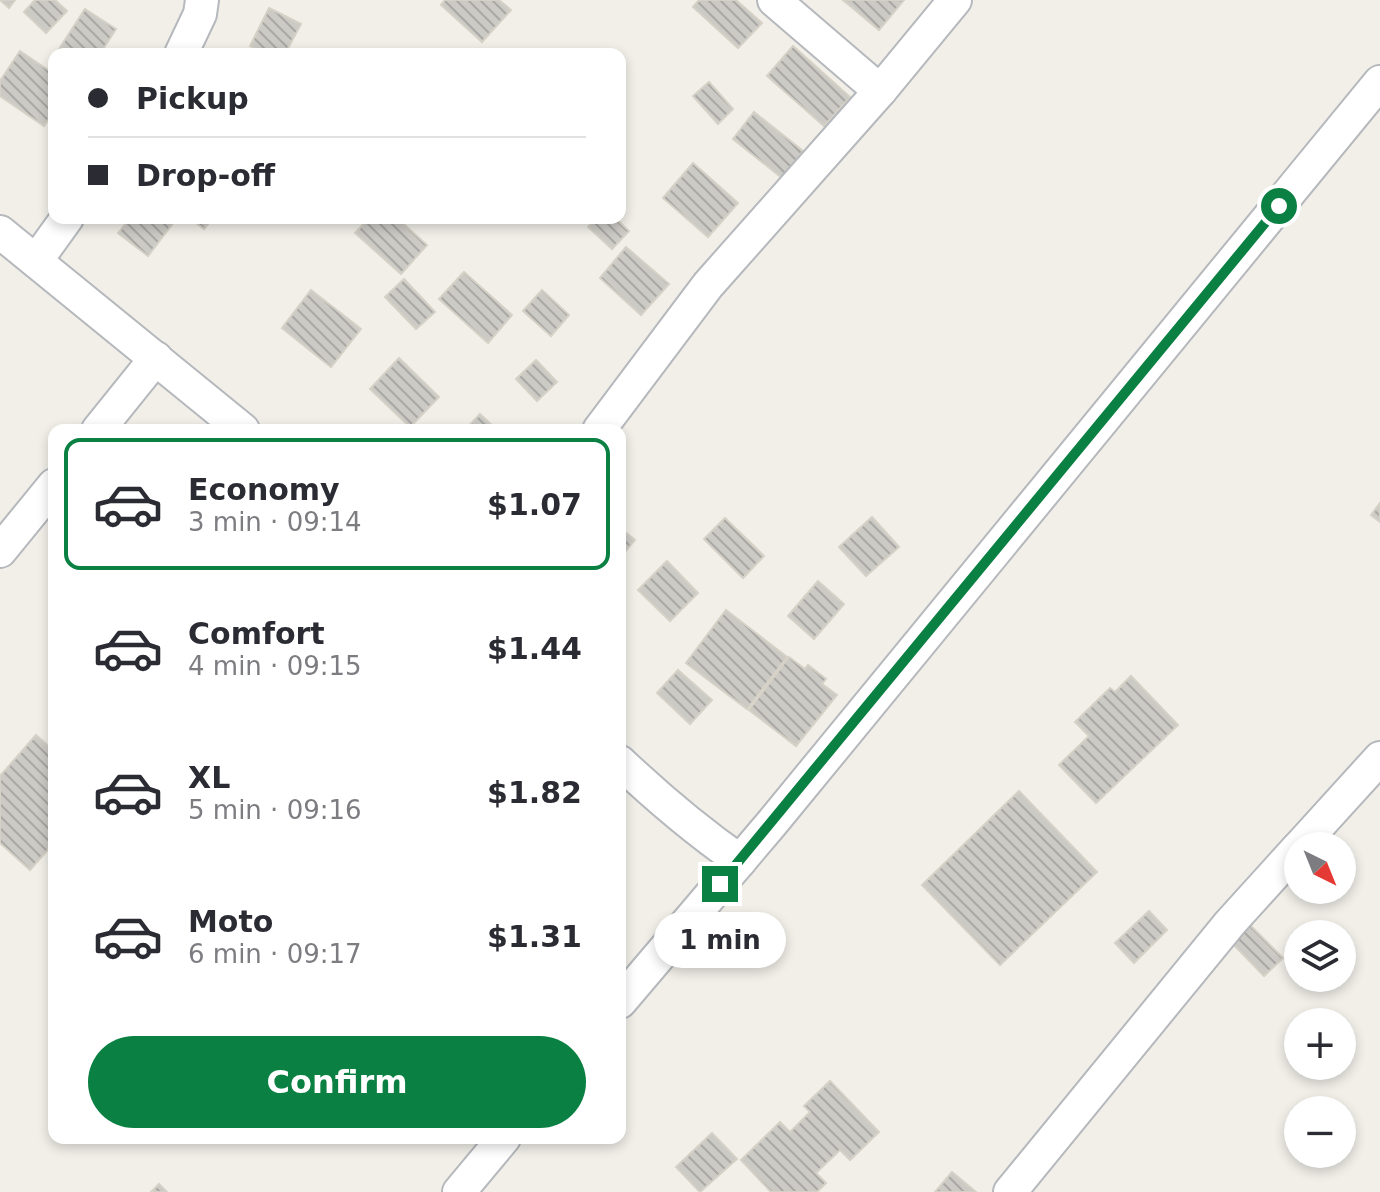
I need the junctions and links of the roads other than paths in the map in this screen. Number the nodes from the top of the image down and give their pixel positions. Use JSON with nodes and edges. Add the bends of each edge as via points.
{"nodes":[{"id":1,"x":202,"y":0,"type":"edge"},
{"id":2,"x":774,"y":0,"type":"edge"},
{"id":3,"x":955,"y":0,"type":"edge"},
{"id":4,"x":184,"y":48,"type":"edge"},
{"id":5,"x":1380,"y":82,"type":"edge"},
{"id":6,"x":880,"y":91,"type":"junction"},
{"id":7,"x":63,"y":224,"type":"edge"},
{"id":8,"x":0,"y":232,"type":"edge"},
{"id":9,"x":36,"y":261,"type":"junction"},
{"id":10,"x":156,"y":358,"type":"junction"},
{"id":11,"x":103,"y":424,"type":"edge"},
{"id":12,"x":236,"y":424,"type":"edge"},
{"id":13,"x":604,"y":424,"type":"edge"},
{"id":14,"x":48,"y":492,"type":"edge"},
{"id":15,"x":0,"y":551,"type":"edge"},
{"id":16,"x":1380,"y":758,"type":"edge"},
{"id":17,"x":626,"y":767,"type":"edge"},
{"id":18,"x":1313,"y":832,"type":"edge"},
{"id":19,"x":740,"y":861,"type":"junction"},
{"id":20,"x":1284,"y":864,"type":"edge"},
{"id":21,"x":626,"y":995,"type":"edge"},
{"id":22,"x":499,"y":1144,"type":"edge"},
{"id":23,"x":459,"y":1192,"type":"edge"},
{"id":24,"x":1010,"y":1192,"type":"edge"}],
"edges":[{"from":1,"to":4,"type":"street"},
{"from":2,"to":6,"type":"street"},
{"from":3,"to":6,"type":"street"},
{"from":5,"to":19,"type":"street"},
{"from":6,"to":13,"type":"street","via":[[708,285]]},
{"from":7,"to":9,"type":"street"},
{"from":8,"to":9,"type":"street"},
{"from":9,"to":10,"type":"street"},
{"from":10,"to":11,"type":"street"},
{"from":10,"to":12,"type":"street"},
{"from":14,"to":15,"type":"street"},
{"from":16,"to":18,"type":"street"},
{"from":17,"to":19,"type":"street"},
{"from":19,"to":21,"type":"street"},
{"from":20,"to":24,"type":"street"},
{"from":22,"to":23,"type":"street"}]}
